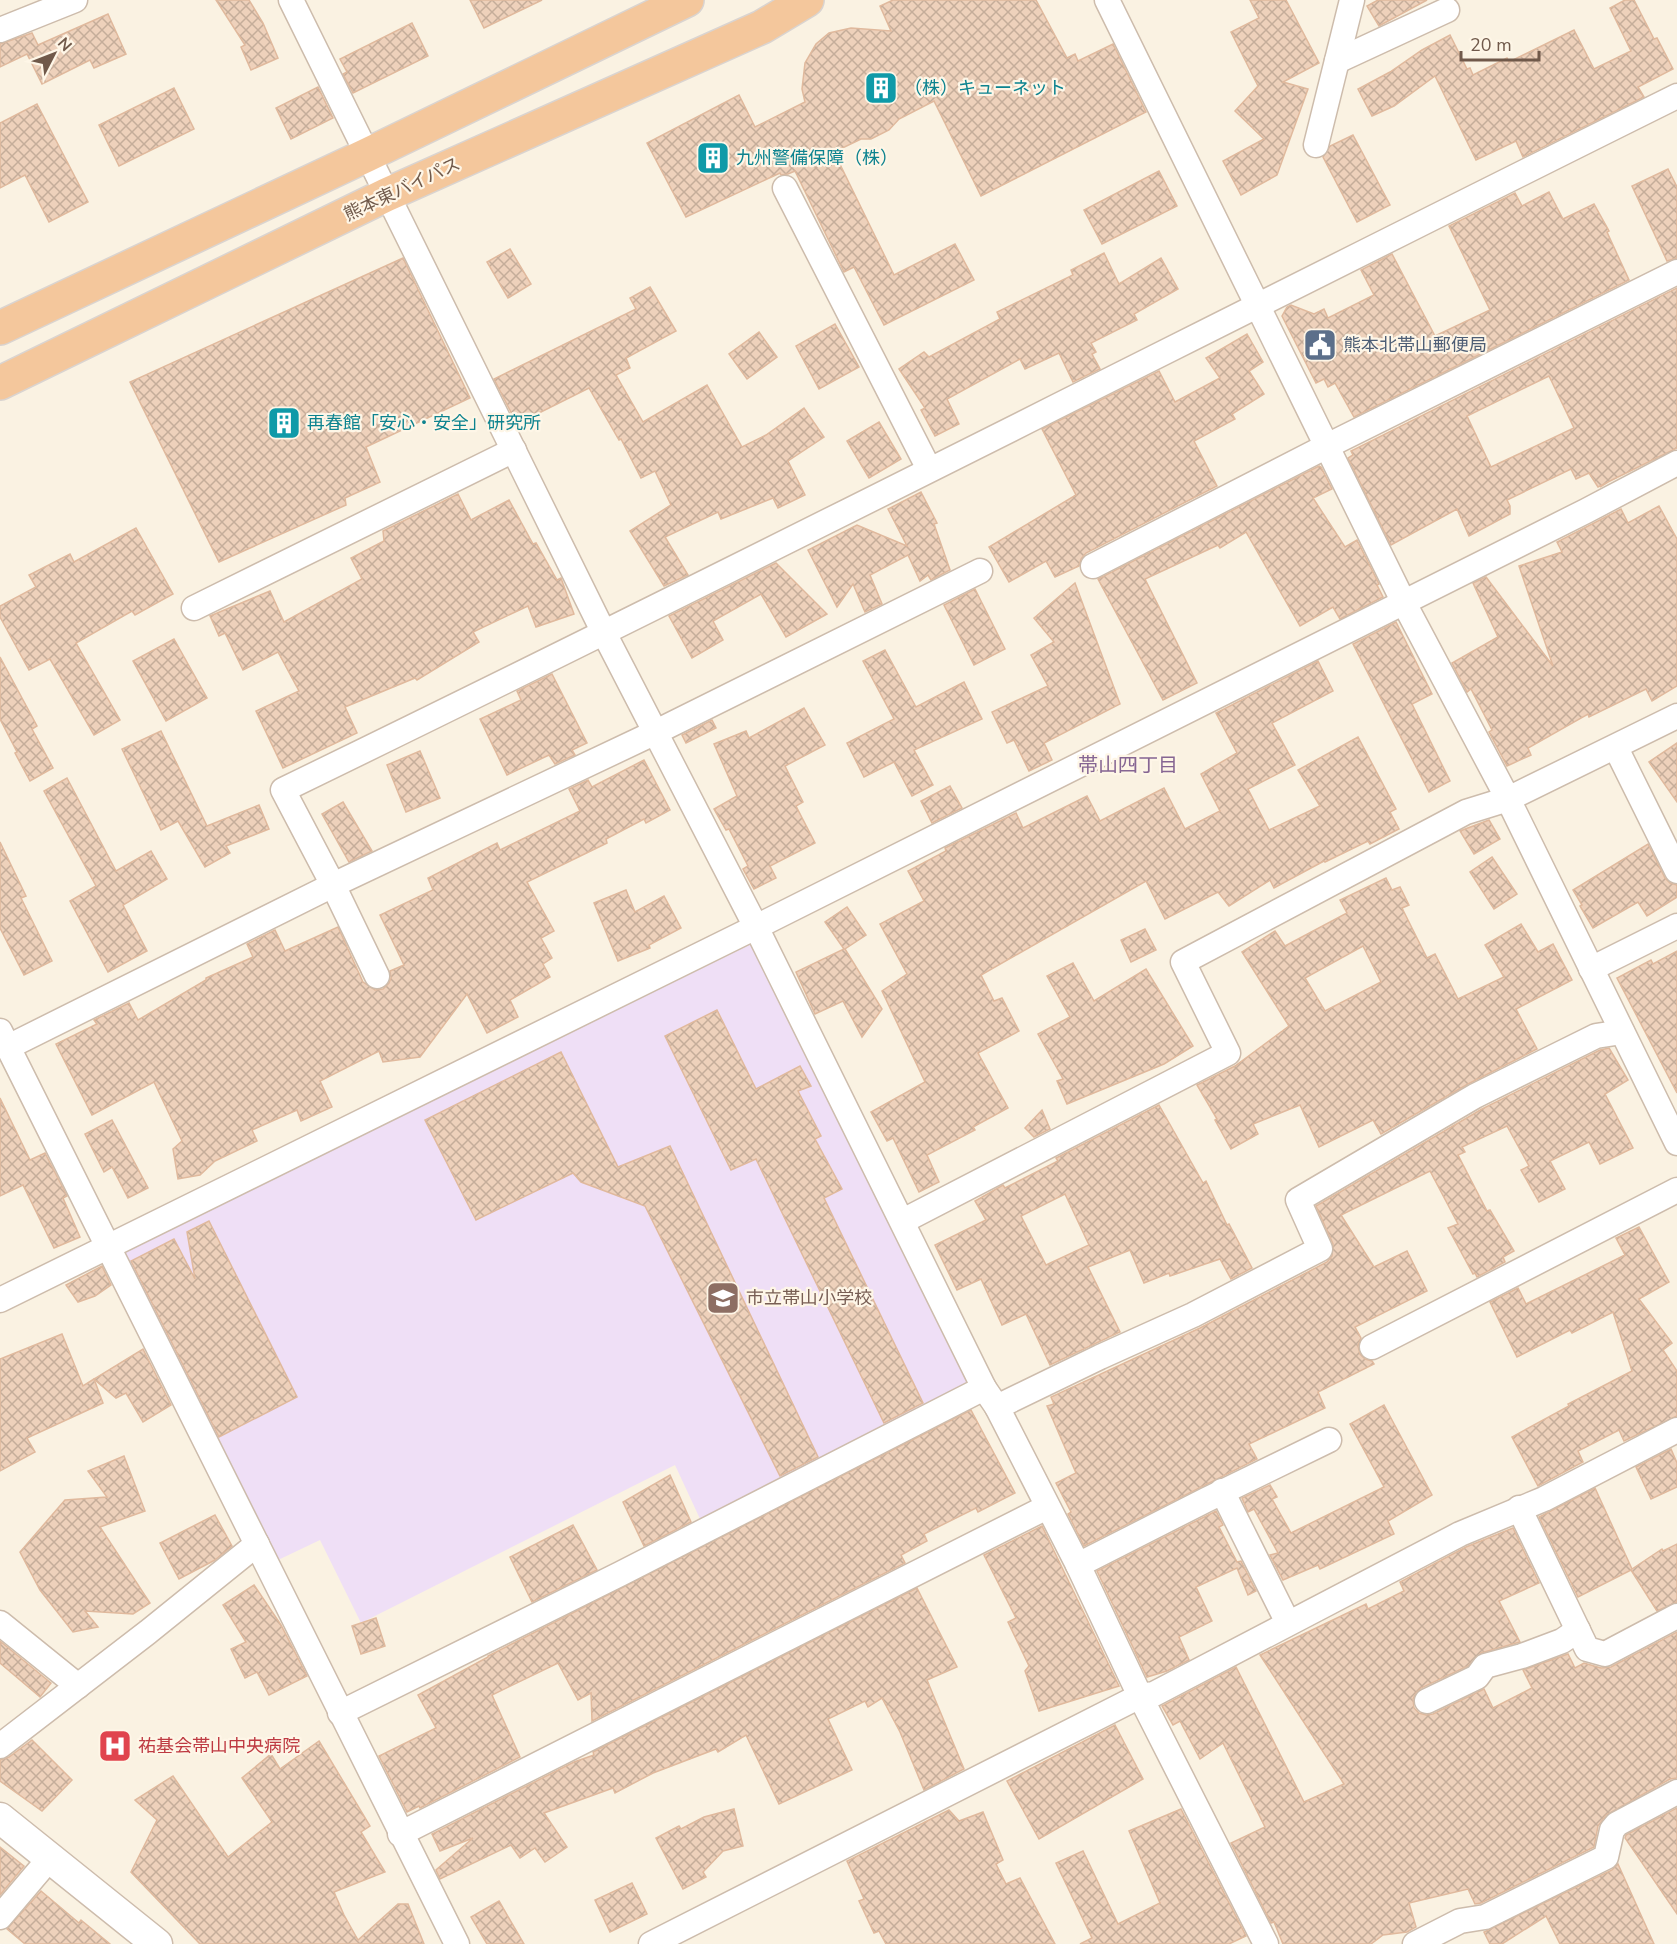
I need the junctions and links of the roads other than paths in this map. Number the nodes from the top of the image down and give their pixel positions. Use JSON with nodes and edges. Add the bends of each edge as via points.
{"nodes":[{"id":1,"x":75,"y":0,"type":"edge"},
{"id":2,"x":291,"y":0,"type":"edge"},
{"id":3,"x":687,"y":0,"type":"edge"},
{"id":4,"x":807,"y":0,"type":"edge"},
{"id":5,"x":1107,"y":0,"type":"edge"},
{"id":6,"x":1352,"y":0,"type":"edge"},
{"id":7,"x":1447,"y":10,"type":"dead end"},
{"id":8,"x":0,"y":30,"type":"edge"},
{"id":9,"x":1337,"y":62,"type":"junction"},
{"id":10,"x":1677,"y":96,"type":"edge"},
{"id":11,"x":1316,"y":145,"type":"dead end"},
{"id":12,"x":367,"y":155,"type":"junction"},
{"id":13,"x":785,"y":189,"type":"dead end"},
{"id":14,"x":386,"y":195,"type":"junction"},
{"id":15,"x":1677,"y":272,"type":"edge"},
{"id":16,"x":1258,"y":304,"type":"junction"},
{"id":17,"x":0,"y":328,"type":"edge"},
{"id":18,"x":0,"y":383,"type":"edge"},
{"id":19,"x":1328,"y":446,"type":"junction"},
{"id":20,"x":514,"y":450,"type":"junction"},
{"id":21,"x":1677,"y":463,"type":"edge"},
{"id":22,"x":929,"y":469,"type":"junction"},
{"id":23,"x":1093,"y":566,"type":"dead end"},
{"id":24,"x":980,"y":571,"type":"dead end"},
{"id":25,"x":1404,"y":603,"type":"junction"},
{"id":26,"x":194,"y":608,"type":"dead end"},
{"id":27,"x":604,"y":633,"type":"junction"},
{"id":28,"x":1677,"y":716,"type":"edge"},
{"id":29,"x":656,"y":732,"type":"junction"},
{"id":30,"x":1616,"y":747,"type":"junction"},
{"id":31,"x":1508,"y":799,"type":"junction"},
{"id":32,"x":1677,"y":871,"type":"edge"},
{"id":33,"x":333,"y":885,"type":"junction"},
{"id":34,"x":1677,"y":926,"type":"edge"},
{"id":35,"x":756,"y":927,"type":"junction"},
{"id":36,"x":1591,"y":969,"type":"junction"},
{"id":37,"x":377,"y":976,"type":"dead end"},
{"id":38,"x":1622,"y":1032,"type":"junction"},
{"id":39,"x":4,"y":1039,"type":"edge"},
{"id":40,"x":1677,"y":1143,"type":"edge"},
{"id":41,"x":1677,"y":1190,"type":"edge"},
{"id":42,"x":903,"y":1221,"type":"junction"},
{"id":43,"x":107,"y":1246,"type":"junction"},
{"id":44,"x":0,"y":1300,"type":"edge"},
{"id":45,"x":1372,"y":1347,"type":"dead end"},
{"id":46,"x":991,"y":1398,"type":"junction"},
{"id":47,"x":1677,"y":1430,"type":"edge"},
{"id":48,"x":1329,"y":1440,"type":"dead end"},
{"id":49,"x":1222,"y":1491,"type":"junction"},
{"id":50,"x":1047,"y":1507,"type":"junction"},
{"id":51,"x":1519,"y":1508,"type":"junction"},
{"id":52,"x":257,"y":1544,"type":"junction"},
{"id":53,"x":1078,"y":1565,"type":"junction"},
{"id":54,"x":1677,"y":1616,"type":"edge"},
{"id":55,"x":0,"y":1623,"type":"edge"},
{"id":56,"x":1288,"y":1623,"type":"junction"},
{"id":57,"x":1578,"y":1630,"type":"junction"},
{"id":58,"x":78,"y":1686,"type":"junction"},
{"id":59,"x":1140,"y":1696,"type":"junction"},
{"id":60,"x":1427,"y":1701,"type":"dead end"},
{"id":61,"x":340,"y":1713,"type":"junction"},
{"id":62,"x":0,"y":1746,"type":"edge"},
{"id":63,"x":1677,"y":1792,"type":"edge"},
{"id":64,"x":0,"y":1818,"type":"edge"},
{"id":65,"x":400,"y":1834,"type":"junction"},
{"id":66,"x":50,"y":1858,"type":"junction"},
{"id":67,"x":0,"y":1917,"type":"edge"},
{"id":68,"x":152,"y":1942,"type":"edge"},
{"id":69,"x":456,"y":1944,"type":"edge"},
{"id":70,"x":651,"y":1944,"type":"edge"},
{"id":71,"x":1266,"y":1944,"type":"edge"},
{"id":72,"x":1415,"y":1944,"type":"edge"}],
"edges":[{"from":1,"to":8,"type":"street"},
{"from":2,"to":12,"type":"street"},
{"from":3,"to":12,"type":"highway"},
{"from":4,"to":14,"type":"highway","name":"熊本東バイパス","via":[[762,27]]},
{"from":5,"to":16,"type":"street"},
{"from":6,"to":9,"type":"street"},
{"from":7,"to":9,"type":"street"},
{"from":9,"to":11,"type":"street"},
{"from":10,"to":16,"type":"street"},
{"from":12,"to":14,"type":"street"},
{"from":12,"to":17,"type":"highway"},
{"from":13,"to":22,"type":"street"},
{"from":14,"to":18,"type":"highway","name":"熊本東バイパス"},
{"from":14,"to":20,"type":"street"},
{"from":15,"to":19,"type":"street"},
{"from":16,"to":19,"type":"street"},
{"from":16,"to":22,"type":"street"},
{"from":19,"to":23,"type":"street"},
{"from":19,"to":25,"type":"street"},
{"from":20,"to":26,"type":"street"},
{"from":20,"to":27,"type":"street"},
{"from":21,"to":25,"type":"street"},
{"from":22,"to":27,"type":"street"},
{"from":24,"to":29,"type":"street"},
{"from":25,"to":31,"type":"street"},
{"from":25,"to":35,"type":"street"},
{"from":27,"to":29,"type":"street"},
{"from":27,"to":33,"type":"street","via":[[283,790]]},
{"from":28,"to":30,"type":"street"},
{"from":29,"to":33,"type":"street"},
{"from":29,"to":35,"type":"street"},
{"from":30,"to":31,"type":"street"},
{"from":30,"to":32,"type":"street"},
{"from":31,"to":36,"type":"street"},
{"from":31,"to":42,"type":"street","via":[[1466,812],[1183,962],[1228,1053]]},
{"from":33,"to":37,"type":"street"},
{"from":33,"to":39,"type":"street"},
{"from":34,"to":36,"type":"street"},
{"from":35,"to":42,"type":"street"},
{"from":35,"to":43,"type":"street"},
{"from":36,"to":38,"type":"street"},
{"from":38,"to":40,"type":"street"},
{"from":38,"to":46,"type":"street","via":[[1596,1036],[1475,1096],[1298,1200],[1320,1249],[1192,1315]]},
{"from":39,"to":43,"type":"street"},
{"from":41,"to":45,"type":"street"},
{"from":42,"to":46,"type":"street"},
{"from":43,"to":44,"type":"street"},
{"from":43,"to":52,"type":"street"},
{"from":46,"to":50,"type":"street"},
{"from":46,"to":61,"type":"street","via":[[620,1574]]},
{"from":47,"to":51,"type":"street"},
{"from":48,"to":49,"type":"street"},
{"from":49,"to":53,"type":"street"},
{"from":49,"to":56,"type":"street"},
{"from":50,"to":53,"type":"street"},
{"from":50,"to":65,"type":"street"},
{"from":51,"to":56,"type":"street","via":[[1460,1534]]},
{"from":51,"to":57,"type":"street"},
{"from":52,"to":58,"type":"street"},
{"from":52,"to":61,"type":"street"},
{"from":53,"to":59,"type":"street"},
{"from":54,"to":57,"type":"street","via":[[1605,1654],[1587,1648]]},
{"from":55,"to":58,"type":"street"},
{"from":56,"to":59,"type":"street","via":[[1154,1694]]},
{"from":57,"to":60,"type":"street","via":[[1562,1641],[1485,1666],[1477,1677]]},
{"from":58,"to":62,"type":"street"},
{"from":59,"to":70,"type":"street"},
{"from":59,"to":71,"type":"street"},
{"from":61,"to":65,"type":"street"},
{"from":63,"to":72,"type":"street","via":[[1617,1824],[1606,1857],[1485,1917],[1460,1921]]},
{"from":64,"to":66,"type":"street"},
{"from":65,"to":69,"type":"street"},
{"from":66,"to":67,"type":"street"},
{"from":66,"to":68,"type":"street"}]}
